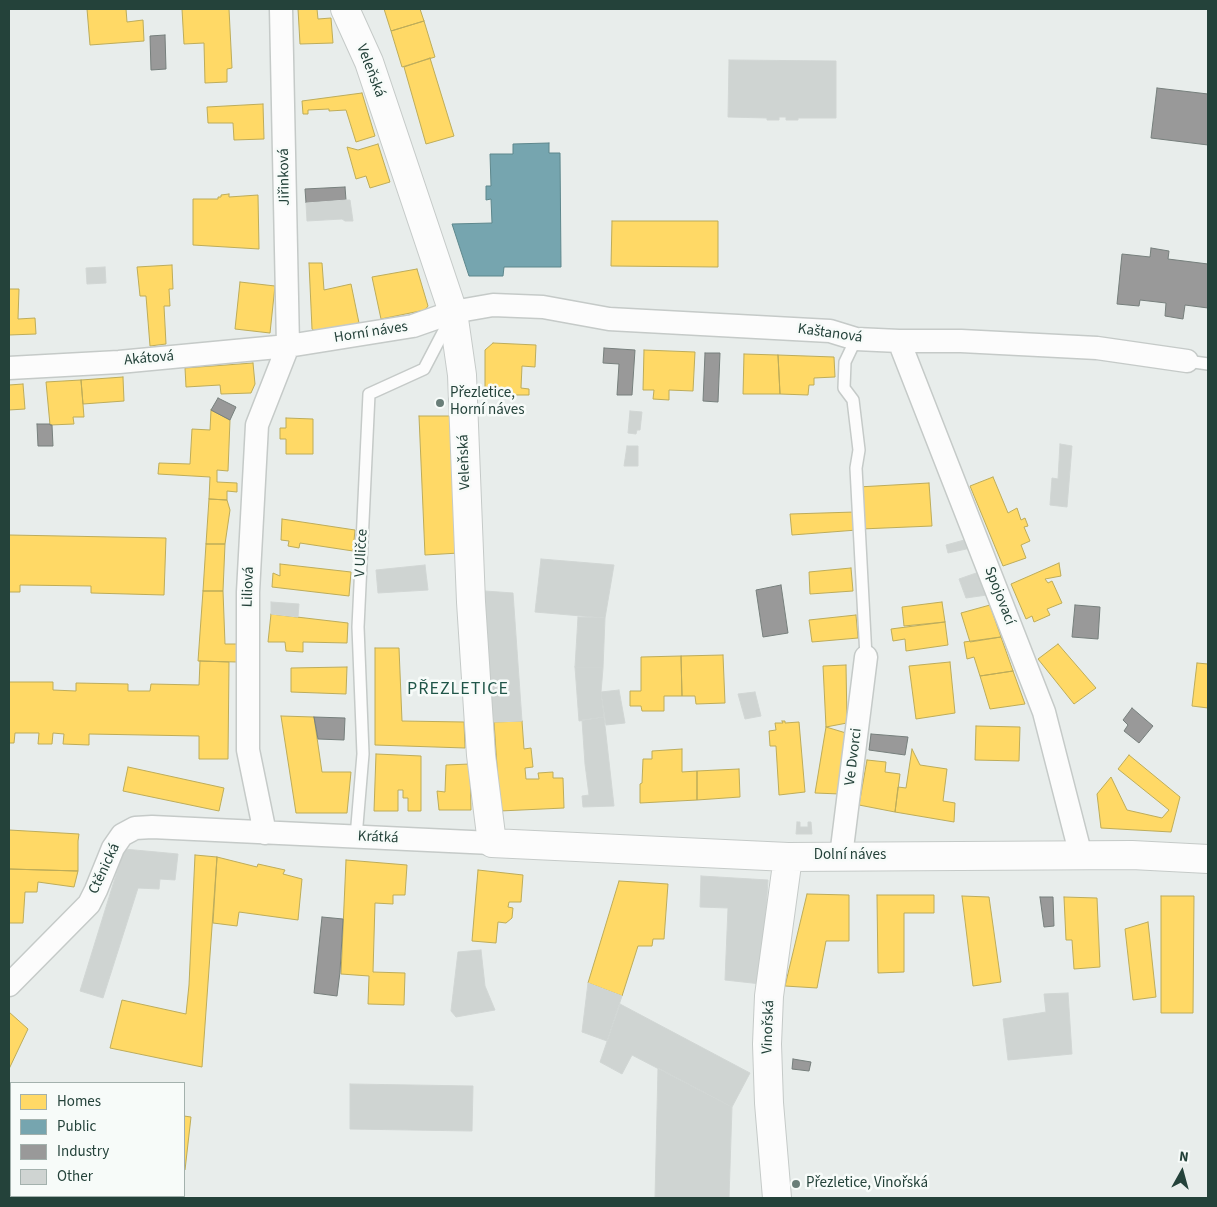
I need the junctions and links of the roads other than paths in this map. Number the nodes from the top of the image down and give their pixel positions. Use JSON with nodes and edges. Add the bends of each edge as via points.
{"nodes":[{"id":1,"x":281,"y":9,"type":"edge"},
{"id":2,"x":345,"y":9,"type":"edge"},
{"id":3,"x":453,"y":312,"type":"junction"},
{"id":4,"x":856,"y":339,"type":"junction"},
{"id":5,"x":899,"y":341,"type":"junction"},
{"id":6,"x":288,"y":346,"type":"junction"},
{"id":7,"x":1198,"y":362,"type":"edge"},
{"id":8,"x":9,"y":368,"type":"edge"},
{"id":9,"x":866,"y":657,"type":"joint"},
{"id":10,"x":265,"y":832,"type":"junction"},
{"id":11,"x":356,"y":837,"type":"junction"},
{"id":12,"x":492,"y":843,"type":"junction"},
{"id":13,"x":788,"y":856,"type":"junction"},
{"id":14,"x":841,"y":856,"type":"junction"},
{"id":15,"x":1081,"y":856,"type":"junction"},
{"id":16,"x":1208,"y":859,"type":"edge"},
{"id":17,"x":9,"y":985,"type":"edge"},
{"id":18,"x":777,"y":1198,"type":"edge"}],
"edges":[{"from":1,"to":6,"type":"street","name":"Jiřinková"},
{"from":2,"to":3,"type":"street","name":"Veleňská","via":[[369,62]]},
{"from":3,"to":4,"type":"street","name":"Kaštanová","via":[[493,305],[543,307],[609,319],[830,331]]},
{"from":3,"to":6,"type":"street","name":"Horní náves","via":[[414,326]]},
{"from":3,"to":11,"type":"lane","name":"V Uličce","via":[[424,369],[368,394],[358,627],[363,754]]},
{"from":3,"to":12,"type":"street","name":"Veleňská","via":[[462,375],[481,755]]},
{"from":4,"to":5,"type":"street","name":"Kaštanová"},
{"from":4,"to":9,"type":"lane","via":[[845,362],[844,388],[853,400],[859,450],[856,468]]},
{"from":5,"to":7,"type":"street","name":"Kaštanová","via":[[1097,348]]},
{"from":5,"to":15,"type":"street","name":"Spojovací","via":[[1044,712]]},
{"from":6,"to":8,"type":"street","name":"Akátová","via":[[119,362]]},
{"from":6,"to":10,"type":"street","name":"Liliová","via":[[258,425],[248,592],[248,750]]},
{"from":9,"to":14,"type":"street","name":"Ve Dvorci"},
{"from":10,"to":11,"type":"street","name":"Krátká"},
{"from":10,"to":17,"type":"street","name":"Ctěnická","via":[[152,827],[135,828],[122,835],[113,848],[89,904]]},
{"from":11,"to":12,"type":"street","name":"Krátká"},
{"from":12,"to":13,"type":"street","name":"Dolní náves"},
{"from":13,"to":14,"type":"street","name":"Dolní náves"},
{"from":13,"to":18,"type":"street","name":"Vinořská","via":[[769,996],[767,1044]]},
{"from":14,"to":15,"type":"street","name":"Dolní náves"},
{"from":15,"to":16,"type":"street","name":"Dolní náves"}]}
